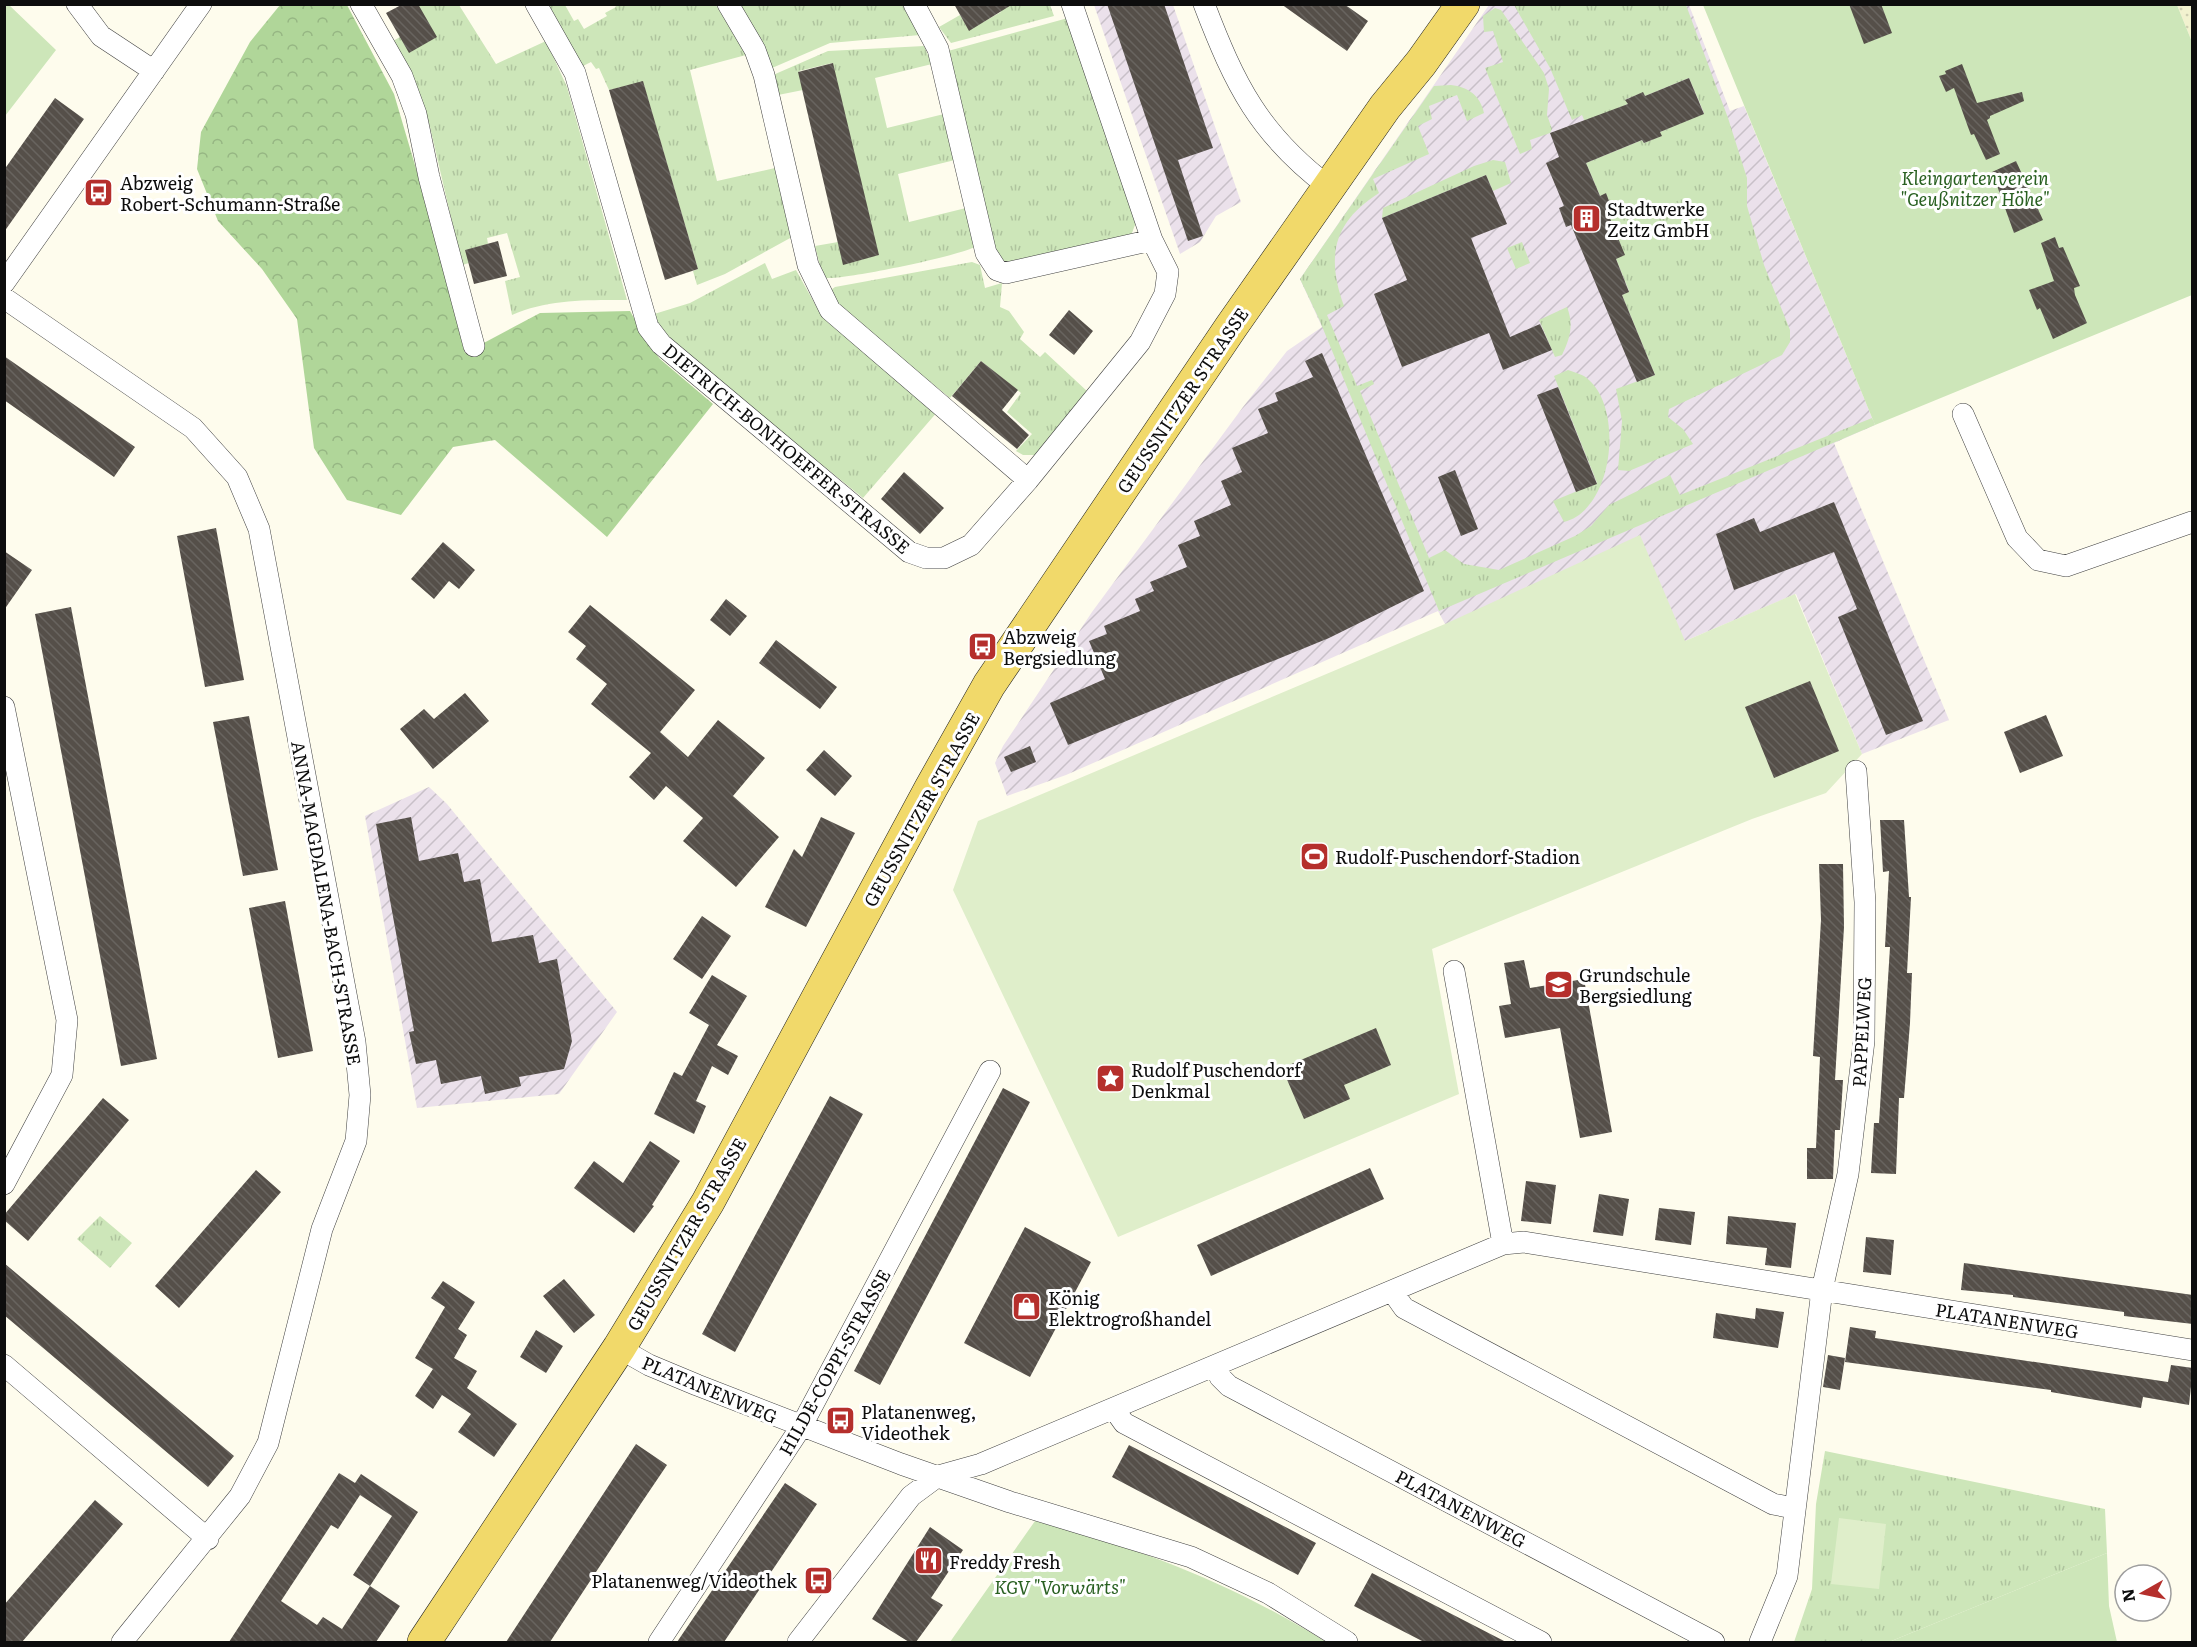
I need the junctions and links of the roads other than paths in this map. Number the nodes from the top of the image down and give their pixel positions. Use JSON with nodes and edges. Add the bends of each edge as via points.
{"nodes":[{"id":1,"x":76,"y":4,"type":"edge"},
{"id":2,"x":201,"y":4,"type":"edge"},
{"id":3,"x":361,"y":4,"type":"edge"},
{"id":4,"x":536,"y":4,"type":"edge"},
{"id":5,"x":728,"y":4,"type":"edge"},
{"id":6,"x":914,"y":4,"type":"edge"},
{"id":7,"x":1072,"y":4,"type":"edge"},
{"id":8,"x":1204,"y":4,"type":"edge"},
{"id":9,"x":1463,"y":4,"type":"edge"},
{"id":10,"x":154,"y":71,"type":"junction"},
{"id":11,"x":1329,"y":187,"type":"junction"},
{"id":12,"x":1152,"y":240,"type":"junction"},
{"id":13,"x":4,"y":283,"type":"edge"},
{"id":14,"x":4,"y":298,"type":"edge"},
{"id":15,"x":474,"y":346,"type":"dead end"},
{"id":16,"x":1963,"y":414,"type":"dead end"},
{"id":17,"x":1028,"y":480,"type":"junction"},
{"id":18,"x":2193,"y":522,"type":"edge"},
{"id":19,"x":4,"y":706,"type":"edge"},
{"id":20,"x":7,"y":727,"type":"edge"},
{"id":21,"x":1856,"y":771,"type":"dead end"},
{"id":22,"x":1454,"y":971,"type":"dead end"},
{"id":23,"x":990,"y":1071,"type":"dead end"},
{"id":24,"x":4,"y":1184,"type":"edge"},
{"id":25,"x":1503,"y":1244,"type":"junction"},
{"id":26,"x":1822,"y":1290,"type":"junction"},
{"id":27,"x":1392,"y":1291,"type":"junction"},
{"id":28,"x":619,"y":1348,"type":"junction"},
{"id":29,"x":2193,"y":1350,"type":"edge"},
{"id":30,"x":4,"y":1365,"type":"edge"},
{"id":31,"x":1216,"y":1367,"type":"junction"},
{"id":32,"x":1114,"y":1409,"type":"junction"},
{"id":33,"x":801,"y":1427,"type":"junction"},
{"id":34,"x":938,"y":1476,"type":"junction"},
{"id":35,"x":1793,"y":1508,"type":"junction"},
{"id":36,"x":208,"y":1539,"type":"junction"},
{"id":37,"x":122,"y":1642,"type":"edge"},
{"id":38,"x":424,"y":1642,"type":"edge"},
{"id":39,"x":659,"y":1642,"type":"edge"},
{"id":40,"x":798,"y":1642,"type":"edge"},
{"id":41,"x":1347,"y":1642,"type":"edge"},
{"id":42,"x":1541,"y":1642,"type":"edge"},
{"id":43,"x":1714,"y":1642,"type":"edge"},
{"id":44,"x":1760,"y":1642,"type":"edge"}],
"edges":[{"from":1,"to":10,"type":"street","via":[[101,36]]},
{"from":2,"to":10,"type":"street"},
{"from":3,"to":15,"type":"street","via":[[402,76],[416,114]]},
{"from":4,"to":17,"type":"street","name":"DIETRICH-BONHOEFFER-STRASSE","via":[[576,73],[640,304],[648,327],[661,344],[909,552],[926,558],[944,558],[971,545]]},
{"from":5,"to":17,"type":"street","via":[[755,50],[764,75],[808,265],[830,310]]},
{"from":6,"to":12,"type":"street","via":[[938,49],[986,253],[997,270],[1006,273]]},
{"from":7,"to":12,"type":"street","name":"DIETRICH-BONHOEFFER-STRASSE"},
{"from":8,"to":11,"type":"street","via":[[1249,105],[1288,153]]},
{"from":9,"to":11,"type":"main road","name":"GEUSSNITZER STRASSE"},
{"from":10,"to":13,"type":"street"},
{"from":11,"to":28,"type":"main road","name":"GEUSSNITZER STRASSE","via":[[989,685],[708,1202]]},
{"from":12,"to":17,"type":"street","name":"DIETRICH-BONHOEFFER-STRASSE","via":[[1168,272],[1165,294],[1154,319],[1140,342]]},
{"from":14,"to":36,"type":"street","name":"ANNA-MAGDALENA-BACH-STRASSE","via":[[193,428],[237,477],[259,530],[355,1042],[360,1095],[356,1141],[322,1229],[268,1443],[240,1496]]},
{"from":16,"to":18,"type":"street","via":[[2017,538],[2038,560],[2066,566]]},
{"from":19,"to":20,"type":"street"},
{"from":20,"to":24,"type":"street","via":[[67,1020],[62,1075]]},
{"from":21,"to":26,"type":"street","name":"PAPPELWEG","via":[[1865,902],[1864,1041],[1848,1174]]},
{"from":22,"to":25,"type":"street"},
{"from":23,"to":33,"type":"street","name":"HILDE-COPPI-STRASSE"},
{"from":25,"to":26,"type":"street","name":"PLATANENWEG","via":[[1524,1242]]},
{"from":25,"to":27,"type":"street","name":"PLATANENWEG"},
{"from":26,"to":29,"type":"street","name":"PLATANENWEG"},
{"from":26,"to":35,"type":"street"},
{"from":27,"to":31,"type":"street","name":"PLATANENWEG"},
{"from":27,"to":35,"type":"street","via":[[1404,1308],[1773,1504]]},
{"from":28,"to":33,"type":"street","name":"PLATANENWEG","via":[[657,1369]]},
{"from":28,"to":38,"type":"main road","name":"GEUSSNITZER STRASSE"},
{"from":30,"to":36,"type":"street"},
{"from":31,"to":32,"type":"street","name":"PLATANENWEG"},
{"from":31,"to":43,"type":"street","name":"PLATANENWEG","via":[[1229,1386]]},
{"from":32,"to":34,"type":"street","name":"PLATANENWEG","via":[[981,1464]]},
{"from":32,"to":42,"type":"street","via":[[1124,1423]]},
{"from":33,"to":34,"type":"street","name":"PLATANENWEG"},
{"from":33,"to":39,"type":"street","name":"HILDE-COPPI-STRASSE"},
{"from":34,"to":40,"type":"street","name":"PLATANENWEG","via":[[910,1496]]},
{"from":34,"to":41,"type":"street","name":"PLATANENWEG","via":[[1191,1557],[1268,1593]]},
{"from":35,"to":44,"type":"street","via":[[1786,1576]]},
{"from":36,"to":37,"type":"street","name":"ANNA-MAGDALENA-BACH-STRASSE"}]}
